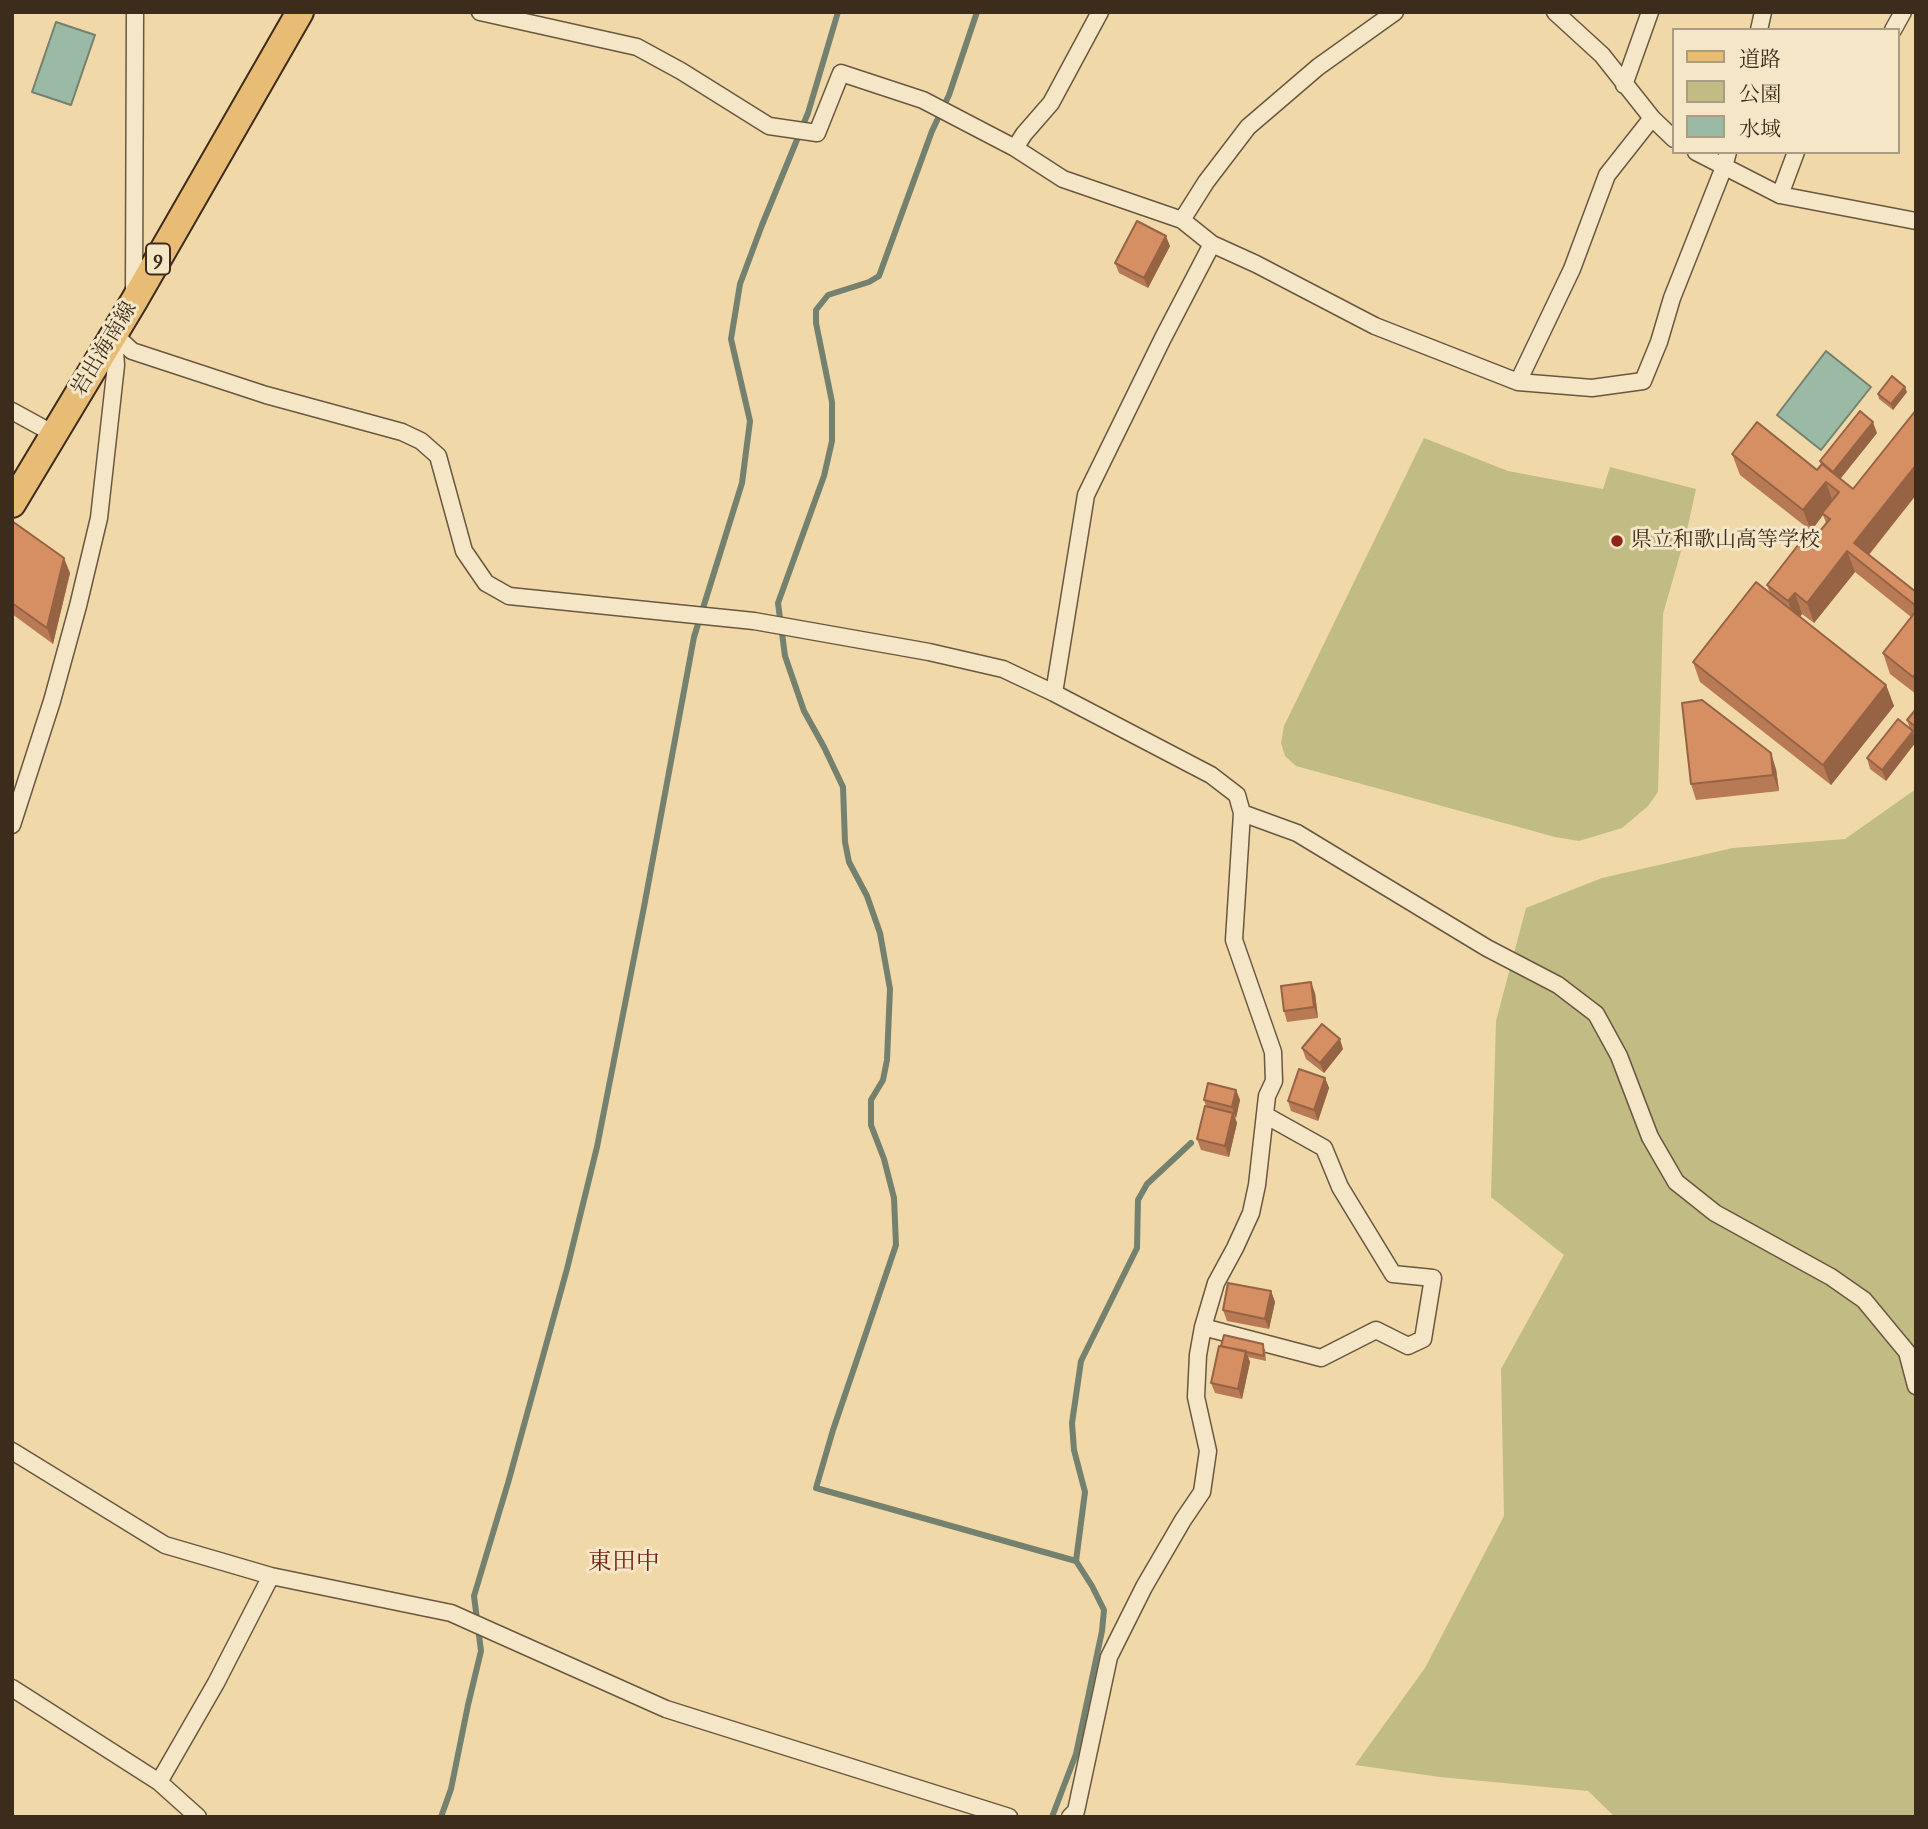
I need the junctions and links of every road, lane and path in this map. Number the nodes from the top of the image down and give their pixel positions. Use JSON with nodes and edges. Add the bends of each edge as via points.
{"nodes":[{"id":1,"x":135,"y":12,"type":"edge"},
{"id":2,"x":300,"y":12,"type":"edge"},
{"id":3,"x":480,"y":12,"type":"edge"},
{"id":4,"x":1100,"y":12,"type":"edge"},
{"id":5,"x":1395,"y":12,"type":"edge"},
{"id":6,"x":1556,"y":12,"type":"edge"},
{"id":7,"x":1650,"y":12,"type":"edge"},
{"id":8,"x":1903,"y":12,"type":"edge"},
{"id":9,"x":1894,"y":28,"type":"edge"},
{"id":10,"x":1624,"y":85,"type":"junction"},
{"id":11,"x":1652,"y":118,"type":"junction"},
{"id":12,"x":1672,"y":137,"type":"edge"},
{"id":13,"x":1015,"y":148,"type":"junction"},
{"id":14,"x":1704,"y":154,"type":"edge"},
{"id":15,"x":1795,"y":154,"type":"edge"},
{"id":16,"x":1726,"y":160,"type":"edge"},
{"id":17,"x":1780,"y":195,"type":"junction"},
{"id":18,"x":1182,"y":220,"type":"junction"},
{"id":19,"x":1916,"y":221,"type":"edge"},
{"id":20,"x":1212,"y":244,"type":"junction"},
{"id":21,"x":134,"y":301,"type":"junction"},
{"id":22,"x":114,"y":334,"type":"junction"},
{"id":23,"x":1518,"y":382,"type":"junction"},
{"id":24,"x":12,"y":411,"type":"edge"},
{"id":25,"x":54,"y":434,"type":"junction"},
{"id":26,"x":12,"y":503,"type":"edge"},
{"id":27,"x":1054,"y":693,"type":"junction"},
{"id":28,"x":1242,"y":813,"type":"junction"},
{"id":29,"x":12,"y":825,"type":"edge"},
{"id":30,"x":1265,"y":1115,"type":"junction"},
{"id":31,"x":1203,"y":1327,"type":"junction"},
{"id":32,"x":1916,"y":1386,"type":"edge"},
{"id":33,"x":12,"y":1451,"type":"edge"},
{"id":34,"x":271,"y":1576,"type":"junction"},
{"id":35,"x":12,"y":1688,"type":"edge"},
{"id":36,"x":159,"y":1782,"type":"junction"},
{"id":37,"x":198,"y":1817,"type":"edge"},
{"id":38,"x":1009,"y":1817,"type":"edge"},
{"id":39,"x":1070,"y":1817,"type":"edge"}],
"edges":[{"from":1,"to":21,"type":"street"},
{"from":2,"to":21,"type":"main road","name":"岩出海南線","number":"9"},
{"from":3,"to":13,"type":"street","via":[[637,47],[769,126],[817,133],[841,73],[923,100]]},
{"from":4,"to":13,"type":"street","via":[[1051,103]]},
{"from":5,"to":18,"type":"street","via":[[1318,67],[1248,127]]},
{"from":6,"to":10,"type":"street","via":[[1602,55]]},
{"from":7,"to":10,"type":"street"},
{"from":8,"to":9,"type":"street"},
{"from":10,"to":11,"type":"street"},
{"from":11,"to":12,"type":"street"},
{"from":11,"to":23,"type":"street","via":[[1607,175],[1572,269]]},
{"from":13,"to":18,"type":"street","via":[[1063,179]]},
{"from":14,"to":16,"type":"street"},
{"from":15,"to":17,"type":"street"},
{"from":16,"to":17,"type":"street"},
{"from":16,"to":23,"type":"street","via":[[1643,381],[1592,388]]},
{"from":17,"to":19,"type":"street"},
{"from":18,"to":20,"type":"street"},
{"from":20,"to":23,"type":"street","via":[[1375,326]]},
{"from":20,"to":27,"type":"street","via":[[1086,495]]},
{"from":21,"to":22,"type":"main road","name":"岩出海南線","number":"9"},
{"from":22,"to":25,"type":"main road","name":"岩出海南線","number":"9"},
{"from":22,"to":27,"type":"street","via":[[132,351],[421,441],[438,456],[464,551],[486,583],[509,596],[754,621],[902,647],[1003,670]]},
{"from":22,"to":29,"type":"street","via":[[116,365],[99,518],[52,701]]},
{"from":24,"to":25,"type":"street"},
{"from":25,"to":26,"type":"main road","name":"岩出海南線","number":"9"},
{"from":27,"to":28,"type":"street","via":[[1211,775],[1237,795]]},
{"from":28,"to":30,"type":"street","via":[[1234,940],[1273,1052],[1274,1081]]},
{"from":28,"to":32,"type":"street","via":[[1297,832],[1487,948],[1559,985],[1596,1014],[1619,1056],[1650,1137],[1676,1182],[1715,1213],[1864,1300],[1907,1352]]},
{"from":30,"to":31,"type":"street","via":[[1251,1213],[1216,1283]]},
{"from":30,"to":31,"type":"street","via":[[1324,1148],[1339,1187],[1393,1274],[1433,1278],[1423,1339],[1408,1346],[1376,1330],[1321,1358]]},
{"from":31,"to":39,"type":"street","via":[[1196,1397],[1208,1451],[1202,1492],[1143,1587],[1109,1657],[1076,1811]]},
{"from":33,"to":34,"type":"street","via":[[165,1545]]},
{"from":34,"to":36,"type":"street"},
{"from":34,"to":38,"type":"street","via":[[451,1613],[666,1709]]},
{"from":35,"to":36,"type":"street"},
{"from":36,"to":37,"type":"street"}]}
